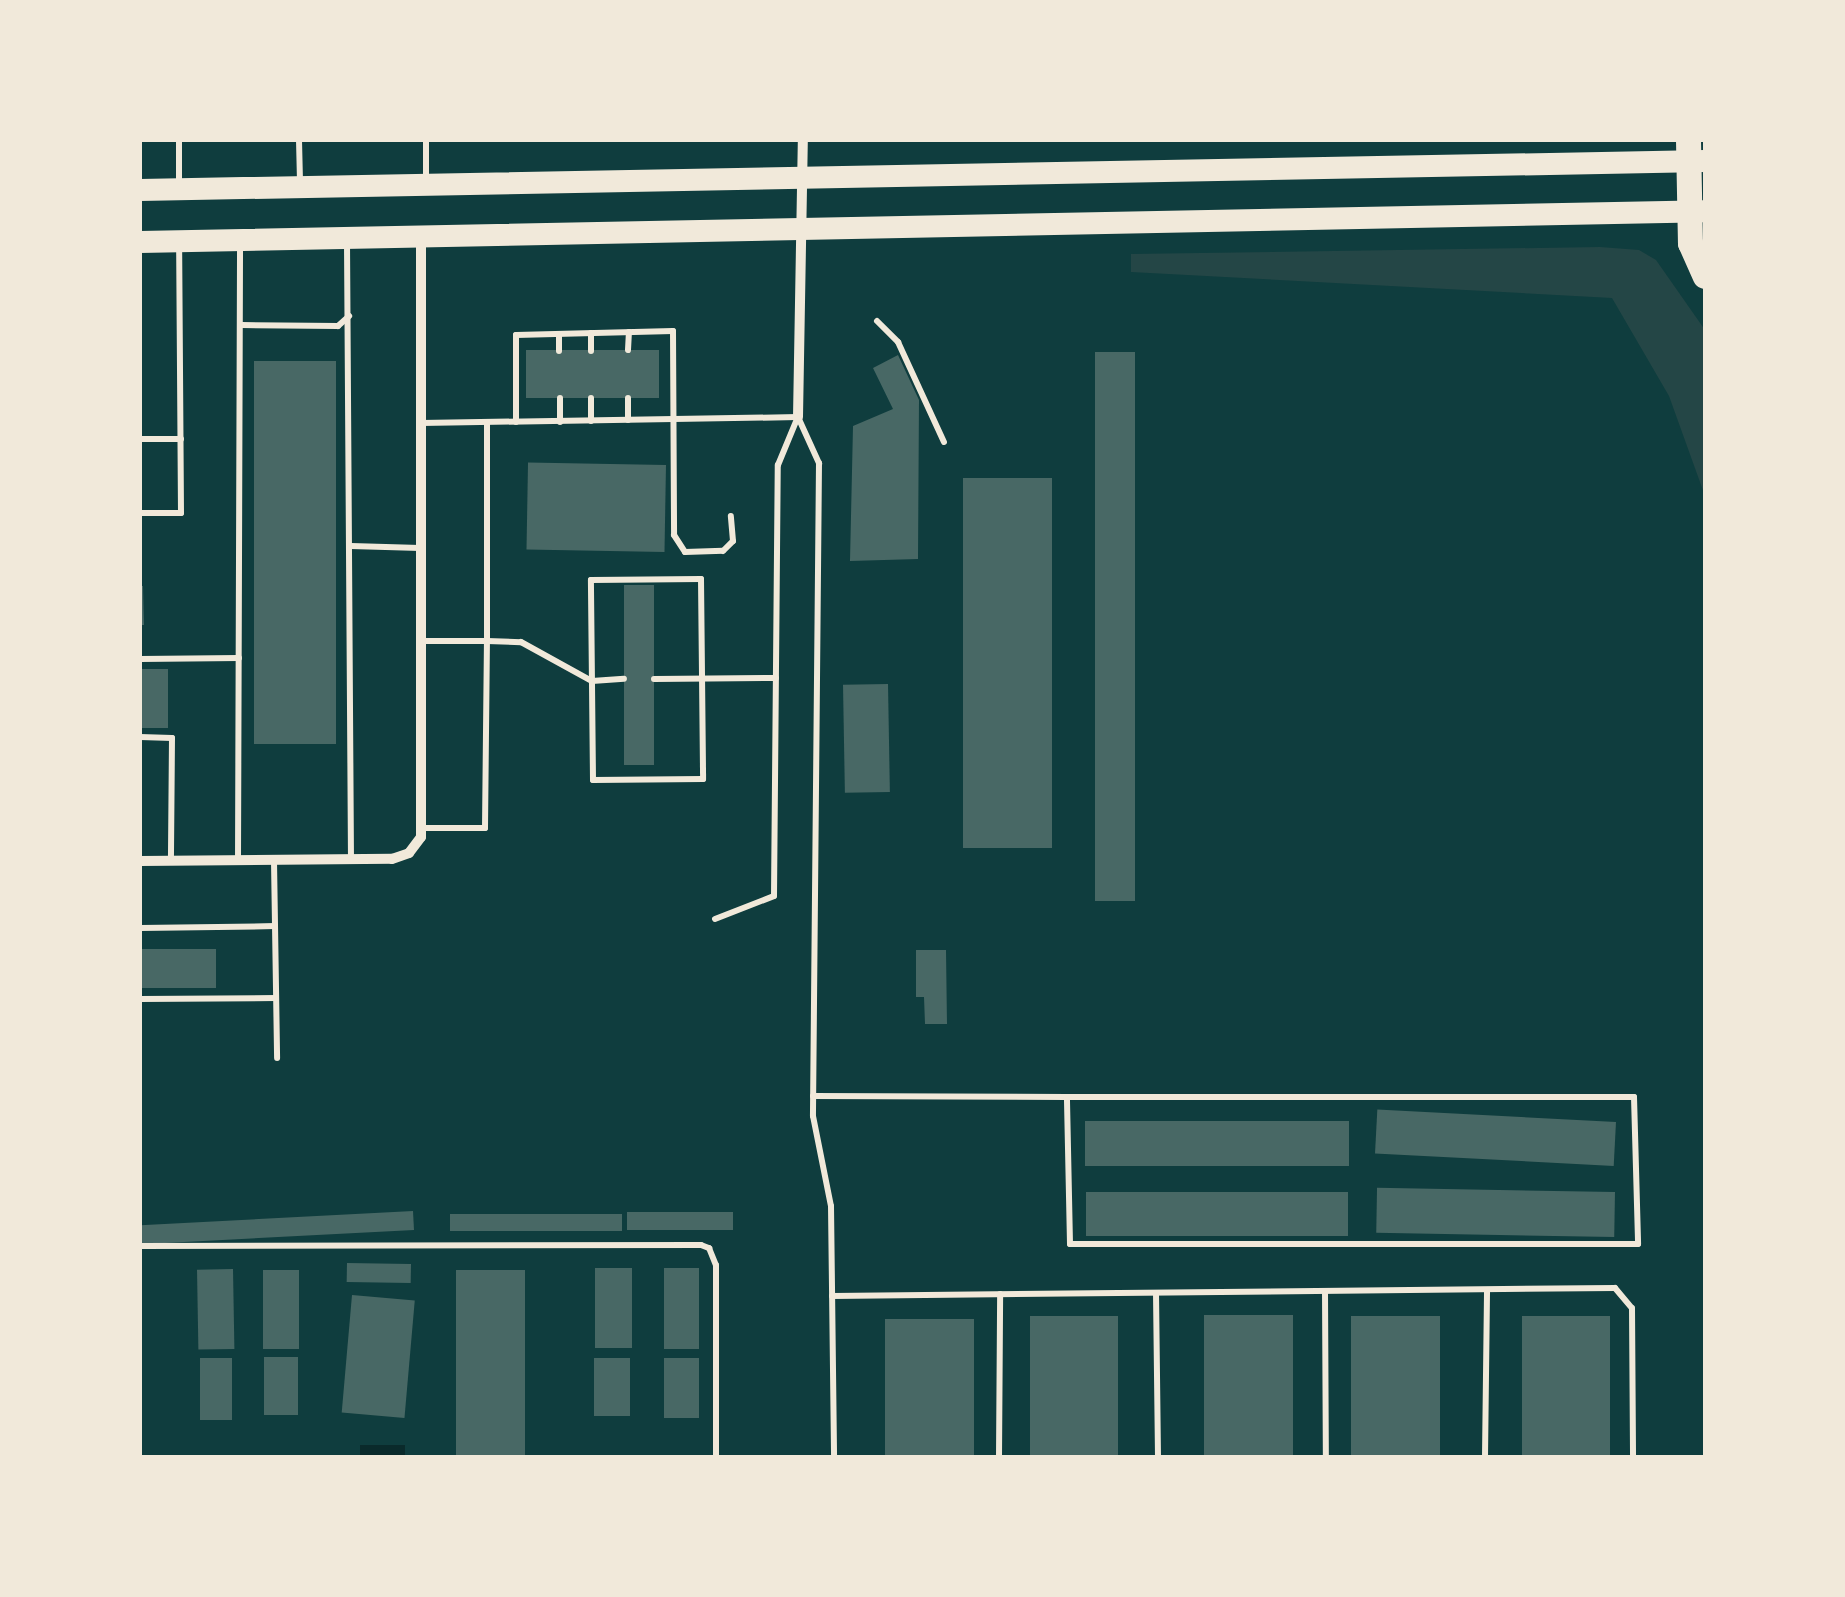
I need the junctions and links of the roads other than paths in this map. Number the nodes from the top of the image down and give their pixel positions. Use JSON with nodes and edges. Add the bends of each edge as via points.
{"nodes":[{"id":1,"x":179,"y":140,"type":"edge"},
{"id":2,"x":299,"y":140,"type":"edge"},
{"id":3,"x":426,"y":140,"type":"edge"},
{"id":4,"x":803,"y":140,"type":"edge"},
{"id":5,"x":1693,"y":154,"type":"edge"},
{"id":6,"x":803,"y":180,"type":"junction"},
{"id":7,"x":426,"y":187,"type":"junction"},
{"id":8,"x":300,"y":188,"type":"junction"},
{"id":9,"x":140,"y":190,"type":"edge"},
{"id":10,"x":179,"y":190,"type":"junction"},
{"id":11,"x":1696,"y":211,"type":"edge"},
{"id":12,"x":802,"y":229,"type":"junction"},
{"id":13,"x":421,"y":238,"type":"junction"},
{"id":14,"x":347,"y":240,"type":"junction"},
{"id":15,"x":140,"y":242,"type":"edge"},
{"id":16,"x":178,"y":242,"type":"junction"},
{"id":17,"x":240,"y":242,"type":"junction"},
{"id":18,"x":1705,"y":276,"type":"edge"},
{"id":19,"x":350,"y":315,"type":"junction"},
{"id":20,"x":877,"y":321,"type":"dead end"},
{"id":21,"x":242,"y":325,"type":"junction"},
{"id":22,"x":629,"y":332,"type":"junction"},
{"id":23,"x":591,"y":333,"type":"junction"},
{"id":24,"x":560,"y":334,"type":"junction"},
{"id":25,"x":628,"y":350,"type":"dead end"},
{"id":26,"x":560,"y":351,"type":"dead end"},
{"id":27,"x":591,"y":351,"type":"dead end"},
{"id":28,"x":560,"y":398,"type":"dead end"},
{"id":29,"x":591,"y":398,"type":"dead end"},
{"id":30,"x":628,"y":398,"type":"dead end"},
{"id":31,"x":798,"y":417,"type":"junction"},
{"id":32,"x":628,"y":420,"type":"junction"},
{"id":33,"x":673,"y":420,"type":"junction"},
{"id":34,"x":591,"y":421,"type":"junction"},
{"id":35,"x":516,"y":422,"type":"junction"},
{"id":36,"x":560,"y":422,"type":"junction"},
{"id":37,"x":422,"y":423,"type":"junction"},
{"id":38,"x":487,"y":423,"type":"junction"},
{"id":39,"x":140,"y":439,"type":"edge"},
{"id":40,"x":180,"y":439,"type":"junction"},
{"id":41,"x":944,"y":442,"type":"dead end"},
{"id":42,"x":140,"y":513,"type":"edge"},
{"id":43,"x":731,"y":516,"type":"dead end"},
{"id":44,"x":351,"y":546,"type":"junction"},
{"id":45,"x":422,"y":548,"type":"junction"},
{"id":46,"x":422,"y":640,"type":"junction"},
{"id":47,"x":487,"y":642,"type":"junction"},
{"id":48,"x":239,"y":658,"type":"junction"},
{"id":49,"x":140,"y":659,"type":"edge"},
{"id":50,"x":776,"y":678,"type":"junction"},
{"id":51,"x":624,"y":679,"type":"dead end"},
{"id":52,"x":654,"y":679,"type":"dead end"},
{"id":53,"x":702,"y":679,"type":"junction"},
{"id":54,"x":592,"y":681,"type":"junction"},
{"id":55,"x":140,"y":737,"type":"edge"},
{"id":56,"x":422,"y":828,"type":"junction"},
{"id":57,"x":140,"y":861,"type":"edge"},
{"id":58,"x":171,"y":861,"type":"junction"},
{"id":59,"x":238,"y":861,"type":"junction"},
{"id":60,"x":274,"y":861,"type":"junction"},
{"id":61,"x":351,"y":861,"type":"junction"},
{"id":62,"x":715,"y":919,"type":"dead end"},
{"id":63,"x":275,"y":926,"type":"junction"},
{"id":64,"x":140,"y":928,"type":"edge"},
{"id":65,"x":276,"y":998,"type":"junction"},
{"id":66,"x":140,"y":999,"type":"edge"},
{"id":67,"x":277,"y":1058,"type":"dead end"},
{"id":68,"x":814,"y":1096,"type":"junction"},
{"id":69,"x":1067,"y":1096,"type":"junction"},
{"id":70,"x":140,"y":1246,"type":"edge"},
{"id":71,"x":1487,"y":1290,"type":"junction"},
{"id":72,"x":1325,"y":1291,"type":"junction"},
{"id":73,"x":1156,"y":1293,"type":"junction"},
{"id":74,"x":1000,"y":1294,"type":"junction"},
{"id":75,"x":832,"y":1296,"type":"junction"},
{"id":76,"x":716,"y":1457,"type":"edge"},
{"id":77,"x":834,"y":1457,"type":"edge"},
{"id":78,"x":998,"y":1457,"type":"edge"},
{"id":79,"x":1158,"y":1457,"type":"edge"},
{"id":80,"x":1326,"y":1457,"type":"edge"},
{"id":81,"x":1486,"y":1457,"type":"edge"},
{"id":82,"x":1633,"y":1457,"type":"edge"}],
"edges":[{"from":1,"to":10,"type":"lane"},
{"from":2,"to":8,"type":"lane"},
{"from":3,"to":7,"type":"lane"},
{"from":4,"to":6,"type":"street"},
{"from":5,"to":6,"type":"main road"},
{"from":5,"to":11,"type":"highway"},
{"from":6,"to":7,"type":"main road"},
{"from":6,"to":12,"type":"street"},
{"from":7,"to":8,"type":"main road"},
{"from":8,"to":10,"type":"main road"},
{"from":9,"to":10,"type":"main road"},
{"from":11,"to":12,"type":"main road"},
{"from":11,"to":18,"type":"highway","via":[[1690,243]]},
{"from":12,"to":13,"type":"main road"},
{"from":12,"to":31,"type":"street"},
{"from":13,"to":14,"type":"main road"},
{"from":13,"to":37,"type":"street"},
{"from":14,"to":17,"type":"main road"},
{"from":14,"to":19,"type":"lane"},
{"from":15,"to":16,"type":"main road"},
{"from":16,"to":17,"type":"main road"},
{"from":16,"to":40,"type":"lane"},
{"from":17,"to":21,"type":"lane"},
{"from":19,"to":21,"type":"lane","via":[[338,326]]},
{"from":19,"to":44,"type":"lane"},
{"from":20,"to":41,"type":"lane","via":[[898,342]]},
{"from":21,"to":48,"type":"lane"},
{"from":22,"to":23,"type":"lane"},
{"from":22,"to":25,"type":"lane"},
{"from":22,"to":33,"type":"lane","via":[[674,331]]},
{"from":23,"to":24,"type":"lane"},
{"from":23,"to":27,"type":"lane"},
{"from":24,"to":26,"type":"lane"},
{"from":24,"to":35,"type":"lane","via":[[516,335]]},
{"from":28,"to":36,"type":"lane"},
{"from":29,"to":34,"type":"lane"},
{"from":30,"to":32,"type":"lane"},
{"from":31,"to":33,"type":"lane"},
{"from":31,"to":50,"type":"lane","via":[[778,465]]},
{"from":31,"to":68,"type":"lane","via":[[820,464]]},
{"from":32,"to":33,"type":"lane"},
{"from":32,"to":34,"type":"lane"},
{"from":33,"to":43,"type":"lane","via":[[674,535],[685,552],[722,551],[733,541]]},
{"from":34,"to":36,"type":"lane"},
{"from":35,"to":36,"type":"lane"},
{"from":35,"to":38,"type":"lane"},
{"from":37,"to":38,"type":"lane"},
{"from":37,"to":45,"type":"street"},
{"from":38,"to":47,"type":"lane"},
{"from":39,"to":40,"type":"lane"},
{"from":40,"to":42,"type":"lane","via":[[181,513]]},
{"from":44,"to":45,"type":"lane"},
{"from":44,"to":61,"type":"lane"},
{"from":45,"to":46,"type":"street"},
{"from":46,"to":47,"type":"lane"},
{"from":46,"to":56,"type":"street"},
{"from":47,"to":54,"type":"lane","via":[[521,642]]},
{"from":47,"to":56,"type":"lane","via":[[485,828]]},
{"from":48,"to":49,"type":"lane"},
{"from":48,"to":59,"type":"lane"},
{"from":50,"to":53,"type":"lane"},
{"from":50,"to":62,"type":"lane","via":[[774,896]]},
{"from":51,"to":54,"type":"lane"},
{"from":52,"to":53,"type":"lane"},
{"from":53,"to":54,"type":"lane","via":[[703,779],[593,780]]},
{"from":53,"to":54,"type":"lane","via":[[702,579],[591,580]]},
{"from":55,"to":58,"type":"lane","via":[[172,738]]},
{"from":56,"to":61,"type":"street","via":[[410,853]]},
{"from":57,"to":58,"type":"street"},
{"from":58,"to":59,"type":"street"},
{"from":59,"to":60,"type":"street"},
{"from":60,"to":61,"type":"street"},
{"from":60,"to":63,"type":"lane"},
{"from":63,"to":64,"type":"lane"},
{"from":63,"to":65,"type":"lane"},
{"from":65,"to":66,"type":"lane"},
{"from":65,"to":67,"type":"lane"},
{"from":68,"to":69,"type":"lane"},
{"from":68,"to":75,"type":"lane","via":[[830,1206]]},
{"from":69,"to":69,"type":"lane","via":[[1634,1098],[1638,1244],[1070,1244]]},
{"from":70,"to":76,"type":"lane","via":[[701,1245],[716,1264]]},
{"from":71,"to":72,"type":"lane"},
{"from":71,"to":81,"type":"lane"},
{"from":71,"to":82,"type":"lane","via":[[1615,1288],[1624,1298],[1632,1308]]},
{"from":72,"to":73,"type":"lane"},
{"from":72,"to":80,"type":"lane"},
{"from":73,"to":74,"type":"lane"},
{"from":73,"to":79,"type":"lane"},
{"from":74,"to":75,"type":"lane"},
{"from":74,"to":78,"type":"lane"},
{"from":75,"to":77,"type":"lane"}]}
